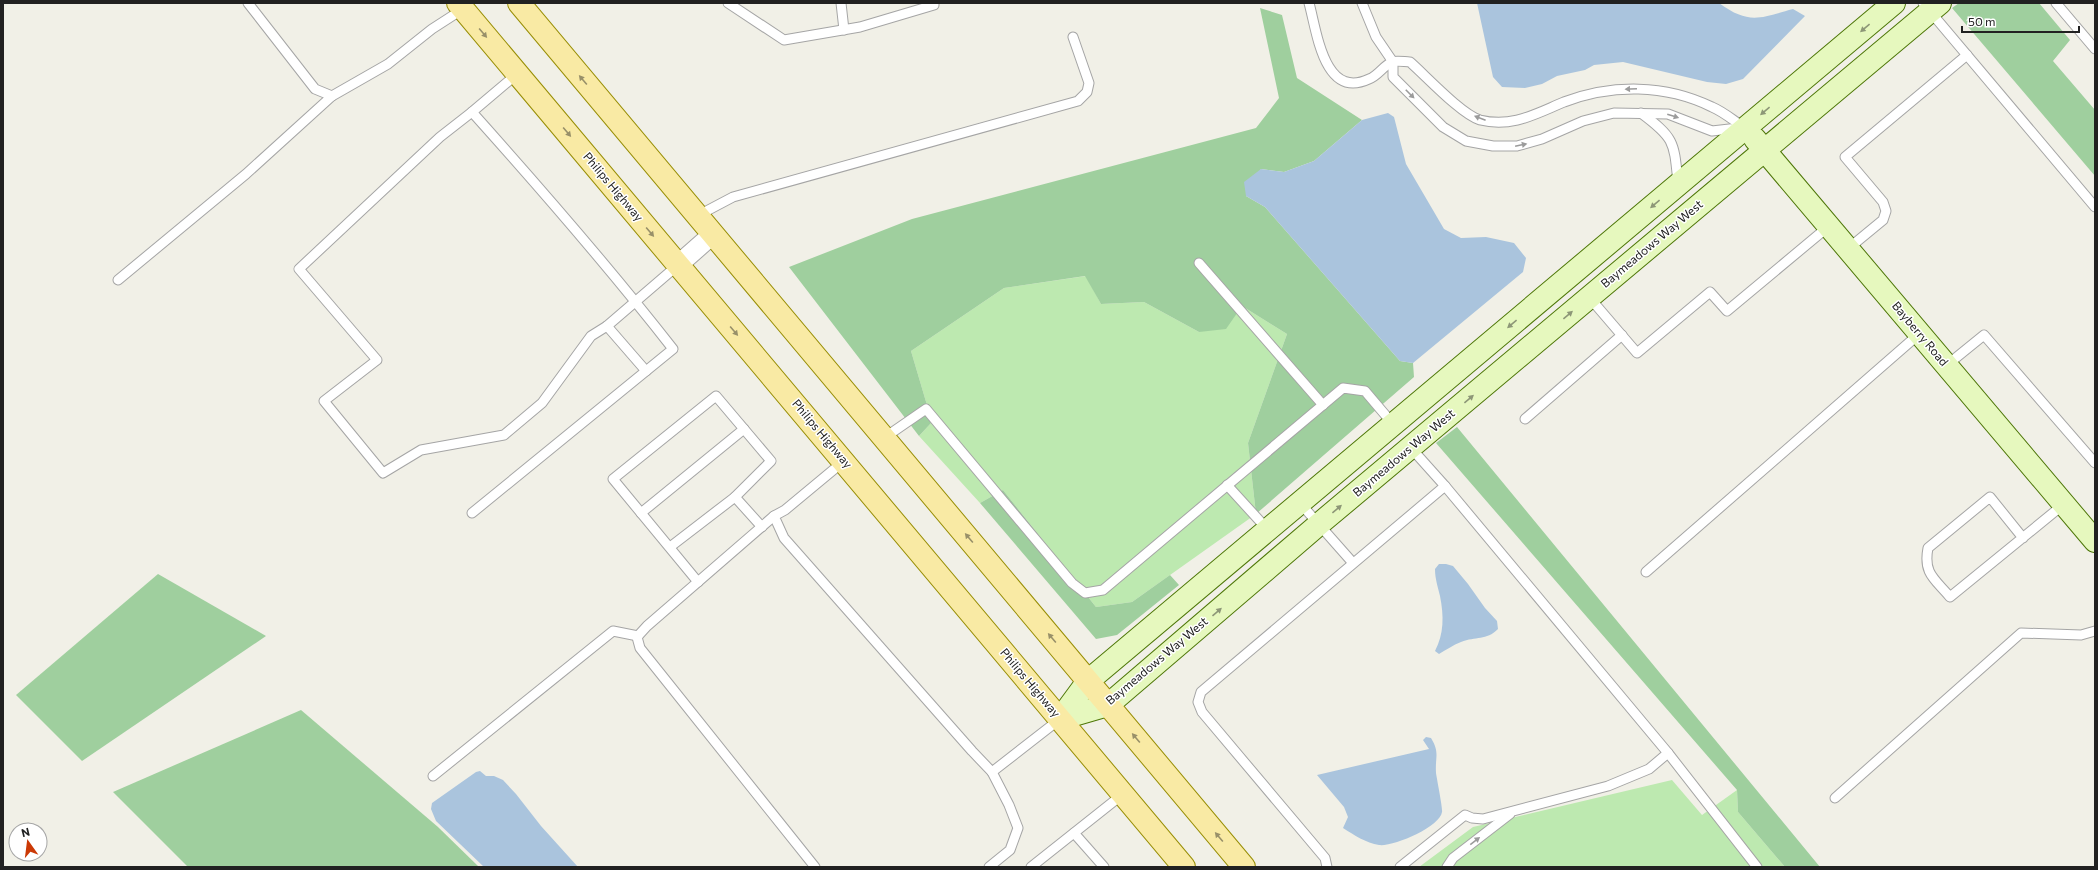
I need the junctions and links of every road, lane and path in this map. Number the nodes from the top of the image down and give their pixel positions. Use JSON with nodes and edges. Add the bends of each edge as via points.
{"nodes":[{"id":1,"x":248,"y":3,"type":"edge"},
{"id":2,"x":519,"y":3,"type":"edge"},
{"id":3,"x":728,"y":3,"type":"edge"},
{"id":4,"x":841,"y":3,"type":"edge"},
{"id":5,"x":934,"y":3,"type":"edge"},
{"id":6,"x":1309,"y":3,"type":"edge"},
{"id":7,"x":1362,"y":3,"type":"edge"},
{"id":8,"x":1894,"y":3,"type":"edge"},
{"id":9,"x":2056,"y":3,"type":"edge"},
{"id":10,"x":464,"y":5,"type":"edge"},
{"id":11,"x":1931,"y":6,"type":"edge"},
{"id":12,"x":844,"y":30,"type":"junction"},
{"id":13,"x":1073,"y":36,"type":"dead end"},
{"id":14,"x":2094,"y":45,"type":"edge"},
{"id":15,"x":1967,"y":55,"type":"junction"},
{"id":16,"x":1393,"y":62,"type":"junction"},
{"id":17,"x":517,"y":74,"type":"junction"},
{"id":18,"x":332,"y":96,"type":"junction"},
{"id":19,"x":472,"y":112,"type":"junction"},
{"id":20,"x":1642,"y":113,"type":"junction"},
{"id":21,"x":1745,"y":128,"type":"junction"},
{"id":22,"x":1765,"y":150,"type":"junction"},
{"id":23,"x":1678,"y":184,"type":"junction"},
{"id":24,"x":2095,"y":207,"type":"edge"},
{"id":25,"x":697,"y":216,"type":"junction"},
{"id":26,"x":1830,"y":226,"type":"junction"},
{"id":27,"x":713,"y":234,"type":"junction"},
{"id":28,"x":1849,"y":248,"type":"junction"},
{"id":29,"x":1199,"y":263,"type":"dead end"},
{"id":30,"x":678,"y":265,"type":"junction"},
{"id":31,"x":118,"y":280,"type":"dead end"},
{"id":32,"x":1590,"y":297,"type":"junction"},
{"id":33,"x":636,"y":301,"type":"junction"},
{"id":34,"x":606,"y":326,"type":"junction"},
{"id":35,"x":1919,"y":334,"type":"junction"},
{"id":36,"x":1622,"y":336,"type":"junction"},
{"id":37,"x":1947,"y":365,"type":"junction"},
{"id":38,"x":646,"y":371,"type":"junction"},
{"id":39,"x":1323,"y":405,"type":"junction"},
{"id":40,"x":1526,"y":419,"type":"dead end"},
{"id":41,"x":1393,"y":424,"type":"junction"},
{"id":42,"x":744,"y":429,"type":"junction"},
{"id":43,"x":884,"y":438,"type":"junction"},
{"id":44,"x":1411,"y":448,"type":"junction"},
{"id":45,"x":844,"y":460,"type":"junction"},
{"id":46,"x":2095,"y":463,"type":"edge"},
{"id":47,"x":1227,"y":485,"type":"junction"},
{"id":48,"x":1445,"y":486,"type":"junction"},
{"id":49,"x":736,"y":497,"type":"junction"},
{"id":50,"x":1300,"y":503,"type":"junction"},
{"id":51,"x":2064,"y":504,"type":"junction"},
{"id":52,"x":472,"y":513,"type":"dead end"},
{"id":53,"x":641,"y":513,"type":"junction"},
{"id":54,"x":774,"y":516,"type":"junction"},
{"id":55,"x":1318,"y":525,"type":"junction"},
{"id":56,"x":762,"y":527,"type":"junction"},
{"id":57,"x":1268,"y":530,"type":"junction"},
{"id":58,"x":2093,"y":536,"type":"edge"},
{"id":59,"x":2023,"y":538,"type":"junction"},
{"id":60,"x":670,"y":548,"type":"junction"},
{"id":61,"x":1353,"y":563,"type":"junction"},
{"id":62,"x":1646,"y":572,"type":"dead end"},
{"id":63,"x":698,"y":582,"type":"junction"},
{"id":64,"x":2095,"y":631,"type":"edge"},
{"id":65,"x":638,"y":636,"type":"junction"},
{"id":66,"x":1088,"y":681,"type":"junction"},
{"id":67,"x":1108,"y":704,"type":"junction"},
{"id":68,"x":1060,"y":719,"type":"junction"},
{"id":69,"x":1668,"y":753,"type":"junction"},
{"id":70,"x":992,"y":772,"type":"junction"},
{"id":71,"x":433,"y":776,"type":"dead end"},
{"id":72,"x":1123,"y":794,"type":"junction"},
{"id":73,"x":1836,"y":798,"type":"dead end"},
{"id":74,"x":1514,"y":810,"type":"junction"},
{"id":75,"x":1074,"y":833,"type":"junction"},
{"id":76,"x":1406,"y":865,"type":"edge"},
{"id":77,"x":815,"y":867,"type":"edge"},
{"id":78,"x":989,"y":867,"type":"edge"},
{"id":79,"x":1031,"y":867,"type":"edge"},
{"id":80,"x":1104,"y":867,"type":"edge"},
{"id":81,"x":1184,"y":867,"type":"edge"},
{"id":82,"x":1244,"y":867,"type":"edge"},
{"id":83,"x":1327,"y":867,"type":"edge"},
{"id":84,"x":1447,"y":867,"type":"edge"},
{"id":85,"x":1757,"y":867,"type":"edge"}],
"edges":[{"from":1,"to":18,"type":"lane","via":[[315,89]]},
{"from":25,"to":2,"type":"main road","one_way":true},
{"from":3,"to":12,"type":"lane","via":[[784,40]]},
{"from":4,"to":12,"type":"lane"},
{"from":5,"to":12,"type":"lane"},
{"from":6,"to":16,"type":"lane","via":[[1325,62],[1340,80],[1354,83],[1370,79]]},
{"from":7,"to":16,"type":"lane","via":[[1376,37]]},
{"from":8,"to":21,"type":"street","one_way":true},
{"from":9,"to":14,"type":"lane"},
{"from":10,"to":17,"type":"main road","name":"Philips Highway","one_way":true},
{"from":10,"to":18,"type":"lane","via":[[388,64]]},
{"from":11,"to":15,"type":"lane"},
{"from":11,"to":22,"type":"street","name":"Baymeadows Way West"},
{"from":13,"to":25,"type":"lane","via":[[1089,83],[1087,92],[1078,101],[733,197]]},
{"from":15,"to":24,"type":"lane"},
{"from":15,"to":28,"type":"lane","via":[[1845,157],[1883,202],[1886,211],[1883,220]]},
{"from":16,"to":20,"type":"lane","one_way":true,"via":[[1393,77],[1443,127],[1472,142],[1492,146],[1517,146],[1542,139],[1583,121],[1614,113]]},
{"from":21,"to":16,"type":"lane","one_way":true,"via":[[1713,107],[1691,98],[1637,88],[1582,96],[1520,121],[1499,123],[1478,119],[1453,102],[1410,62]]},
{"from":17,"to":19,"type":"lane"},
{"from":17,"to":30,"type":"main road","name":"Philips Highway","one_way":true},
{"from":18,"to":31,"type":"lane","via":[[246,174]]},
{"from":19,"to":33,"type":"lane"},
{"from":19,"to":34,"type":"lane","via":[[440,138],[298,269],[377,360],[324,401],[383,473],[421,450],[504,435],[542,403],[591,336]]},
{"from":20,"to":21,"type":"lane","one_way":true,"via":[[1668,114],[1712,131]]},
{"from":20,"to":23,"type":"lane","via":[[1670,137],[1675,152]]},
{"from":21,"to":22,"type":"street","name":"Bayberry Road"},
{"from":21,"to":23,"type":"street"},
{"from":22,"to":26,"type":"street","name":"Bayberry Road"},
{"from":22,"to":32,"type":"street","name":"Baymeadows Way West"},
{"from":23,"to":41,"type":"street","one_way":true},
{"from":25,"to":27,"type":"main road"},
{"from":26,"to":28,"type":"street","name":"Bayberry Road"},
{"from":26,"to":36,"type":"lane","via":[[1727,312],[1710,292],[1636,352]]},
{"from":27,"to":30,"type":"street"},
{"from":27,"to":43,"type":"main road"},
{"from":28,"to":35,"type":"street","name":"Bayberry Road"},
{"from":29,"to":39,"type":"lane"},
{"from":30,"to":33,"type":"lane"},
{"from":30,"to":45,"type":"main road","name":"Philips Highway","one_way":true},
{"from":32,"to":36,"type":"lane"},
{"from":44,"to":32,"type":"street","name":"Baymeadows Way West","one_way":true},
{"from":33,"to":34,"type":"lane"},
{"from":33,"to":38,"type":"lane","via":[[673,349]]},
{"from":34,"to":38,"type":"lane"},
{"from":35,"to":37,"type":"street","name":"Bayberry Road"},
{"from":35,"to":62,"type":"lane"},
{"from":36,"to":40,"type":"lane"},
{"from":37,"to":46,"type":"lane","via":[[1984,335]]},
{"from":37,"to":51,"type":"street","name":"Bayberry Road"},
{"from":38,"to":52,"type":"lane"},
{"from":39,"to":41,"type":"lane","via":[[1343,388],[1365,391]]},
{"from":39,"to":47,"type":"lane"},
{"from":41,"to":50,"type":"street"},
{"from":42,"to":49,"type":"lane","via":[[771,461]]},
{"from":42,"to":53,"type":"lane"},
{"from":42,"to":53,"type":"lane","via":[[716,396],[613,479]]},
{"from":43,"to":47,"type":"lane","via":[[926,409],[1072,583],[1084,593],[1103,590]]},
{"from":66,"to":43,"type":"main road","one_way":true},
{"from":44,"to":48,"type":"lane"},
{"from":55,"to":44,"type":"street","name":"Baymeadows Way West","one_way":true},
{"from":45,"to":54,"type":"lane","via":[[785,510]]},
{"from":45,"to":68,"type":"main road","name":"Philips Highway"},
{"from":47,"to":57,"type":"lane"},
{"from":48,"to":61,"type":"lane"},
{"from":48,"to":69,"type":"lane"},
{"from":49,"to":56,"type":"lane"},
{"from":49,"to":60,"type":"lane"},
{"from":50,"to":55,"type":"lane"},
{"from":50,"to":57,"type":"street"},
{"from":51,"to":58,"type":"street","name":"Bayberry Road"},
{"from":51,"to":59,"type":"lane"},
{"from":53,"to":60,"type":"lane"},
{"from":54,"to":56,"type":"lane"},
{"from":54,"to":70,"type":"lane","via":[[784,538]]},
{"from":55,"to":61,"type":"lane"},
{"from":67,"to":55,"type":"street","name":"Baymeadows Way West","one_way":true},
{"from":56,"to":63,"type":"lane"},
{"from":57,"to":66,"type":"street"},
{"from":59,"to":59,"type":"lane","via":[[1950,597],[1929,572],[1926,562],[1928,548],[1990,497]]},
{"from":60,"to":63,"type":"lane"},
{"from":61,"to":83,"type":"lane","via":[[1201,692],[1198,702],[1206,717],[1325,858]]},
{"from":63,"to":65,"type":"lane"},
{"from":64,"to":73,"type":"lane","via":[[2081,635],[2021,634]]},
{"from":65,"to":71,"type":"lane","via":[[613,631]]},
{"from":65,"to":77,"type":"lane","via":[[640,648]]},
{"from":66,"to":67,"type":"main road"},
{"from":66,"to":68,"type":"street"},
{"from":67,"to":68,"type":"street","name":"Baymeadows Way West"},
{"from":82,"to":67,"type":"main road","one_way":true},
{"from":68,"to":70,"type":"lane"},
{"from":68,"to":72,"type":"main road","name":"Philips Highway"},
{"from":69,"to":74,"type":"lane","via":[[1649,769],[1628,779]]},
{"from":69,"to":85,"type":"lane"},
{"from":70,"to":78,"type":"lane","via":[[1010,805],[1018,828],[1010,850]]},
{"from":72,"to":75,"type":"lane"},
{"from":72,"to":81,"type":"main road","name":"Philips Highway"},
{"from":74,"to":76,"type":"lane","via":[[1483,819],[1465,815]]},
{"from":84,"to":74,"type":"lane","one_way":true,"via":[[1453,858]]},
{"from":75,"to":79,"type":"lane"},
{"from":75,"to":80,"type":"lane"}]}
